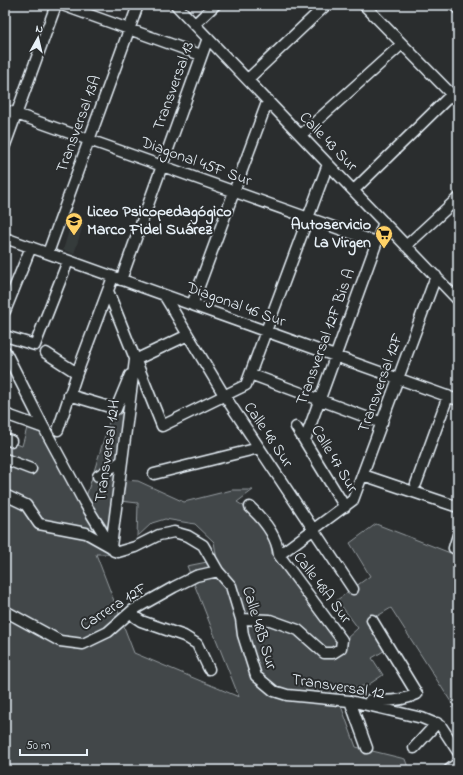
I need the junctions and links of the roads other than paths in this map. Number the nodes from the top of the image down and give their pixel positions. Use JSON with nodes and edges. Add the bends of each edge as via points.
{"nodes":[{"id":1,"x":56,"y":5,"type":"edge"},
{"id":2,"x":62,"y":5,"type":"edge"},
{"id":3,"x":138,"y":5,"type":"edge"},
{"id":4,"x":176,"y":5,"type":"edge"},
{"id":5,"x":215,"y":5,"type":"edge"},
{"id":6,"x":326,"y":5,"type":"edge"},
{"id":7,"x":364,"y":5,"type":"edge"},
{"id":8,"x":454,"y":5,"type":"edge"},
{"id":9,"x":458,"y":9,"type":"edge"},
{"id":10,"x":195,"y":24,"type":"junction"},
{"id":11,"x":129,"y":29,"type":"junction"},
{"id":12,"x":208,"y":38,"type":"junction"},
{"id":13,"x":402,"y":44,"type":"junction"},
{"id":14,"x":201,"y":55,"type":"junction"},
{"id":15,"x":248,"y":79,"type":"junction"},
{"id":16,"x":456,"y":96,"type":"edge"},
{"id":17,"x":268,"y":100,"type":"junction"},
{"id":18,"x":5,"y":110,"type":"edge"},
{"id":19,"x":16,"y":114,"type":"junction"},
{"id":20,"x":301,"y":135,"type":"junction"},
{"id":21,"x":89,"y":140,"type":"junction"},
{"id":22,"x":5,"y":144,"type":"edge"},
{"id":23,"x":328,"y":164,"type":"junction"},
{"id":24,"x":162,"y":166,"type":"junction"},
{"id":25,"x":354,"y":190,"type":"junction"},
{"id":26,"x":234,"y":192,"type":"junction"},
{"id":27,"x":458,"y":198,"type":"edge"},
{"id":28,"x":308,"y":218,"type":"junction"},
{"id":29,"x":384,"y":222,"type":"junction"},
{"id":30,"x":5,"y":238,"type":"edge"},
{"id":31,"x":376,"y":242,"type":"junction"},
{"id":32,"x":406,"y":246,"type":"junction"},
{"id":33,"x":31,"y":248,"type":"junction"},
{"id":34,"x":48,"y":253,"type":"junction"},
{"id":35,"x":68,"y":261,"type":"junction"},
{"id":36,"x":436,"y":276,"type":"junction"},
{"id":37,"x":117,"y":278,"type":"junction"},
{"id":38,"x":108,"y":291,"type":"junction"},
{"id":39,"x":164,"y":295,"type":"junction"},
{"id":40,"x":458,"y":300,"type":"edge"},
{"id":41,"x":192,"y":305,"type":"junction"},
{"id":42,"x":5,"y":311,"type":"edge"},
{"id":43,"x":266,"y":332,"type":"junction"},
{"id":44,"x":188,"y":335,"type":"junction"},
{"id":45,"x":5,"y":336,"type":"edge"},
{"id":46,"x":5,"y":351,"type":"edge"},
{"id":47,"x":46,"y":353,"type":"dead end"},
{"id":48,"x":335,"y":356,"type":"junction"},
{"id":49,"x":135,"y":360,"type":"junction"},
{"id":50,"x":76,"y":373,"type":"junction"},
{"id":51,"x":250,"y":374,"type":"junction"},
{"id":52,"x":398,"y":379,"type":"junction"},
{"id":53,"x":70,"y":395,"type":"junction"},
{"id":54,"x":224,"y":395,"type":"junction"},
{"id":55,"x":455,"y":397,"type":"edge"},
{"id":56,"x":320,"y":399,"type":"junction"},
{"id":57,"x":5,"y":414,"type":"edge"},
{"id":58,"x":382,"y":423,"type":"junction"},
{"id":59,"x":296,"y":427,"type":"dead end"},
{"id":60,"x":44,"y":428,"type":"junction"},
{"id":61,"x":58,"y":430,"type":"dead end"},
{"id":62,"x":304,"y":440,"type":"junction"},
{"id":63,"x":259,"y":448,"type":"junction"},
{"id":64,"x":5,"y":459,"type":"edge"},
{"id":65,"x":122,"y":461,"type":"junction"},
{"id":66,"x":31,"y":469,"type":"dead end"},
{"id":67,"x":154,"y":474,"type":"dead end"},
{"id":68,"x":363,"y":475,"type":"junction"},
{"id":69,"x":98,"y":476,"type":"dead end"},
{"id":70,"x":416,"y":484,"type":"dead end"},
{"id":71,"x":5,"y":495,"type":"edge"},
{"id":72,"x":349,"y":504,"type":"junction"},
{"id":73,"x":250,"y":507,"type":"dead end"},
{"id":74,"x":458,"y":507,"type":"edge"},
{"id":75,"x":313,"y":530,"type":"junction"},
{"id":76,"x":458,"y":535,"type":"edge"},
{"id":77,"x":111,"y":547,"type":"junction"},
{"id":78,"x":456,"y":549,"type":"edge"},
{"id":79,"x":279,"y":555,"type":"junction"},
{"id":80,"x":218,"y":571,"type":"junction"},
{"id":81,"x":353,"y":589,"type":"dead end"},
{"id":82,"x":133,"y":610,"type":"junction"},
{"id":83,"x":5,"y":611,"type":"edge"},
{"id":84,"x":241,"y":619,"type":"junction"},
{"id":85,"x":372,"y":620,"type":"dead end"},
{"id":86,"x":209,"y":669,"type":"dead end"},
{"id":87,"x":274,"y":691,"type":"joint"},
{"id":88,"x":336,"y":700,"type":"junction"},
{"id":89,"x":350,"y":701,"type":"junction"},
{"id":90,"x":437,"y":723,"type":"junction"},
{"id":91,"x":366,"y":748,"type":"dead end"},
{"id":92,"x":414,"y":748,"type":"dead end"},
{"id":93,"x":458,"y":752,"type":"edge"},
{"id":94,"x":458,"y":763,"type":"edge"},
{"id":95,"x":449,"y":770,"type":"edge"}],
"edges":[{"from":1,"to":19,"type":"street"},
{"from":2,"to":11,"type":"street"},
{"from":3,"to":11,"type":"street","name":"Transversal 13A"},
{"from":4,"to":10,"type":"street","name":"Calle 43 Sur"},
{"from":5,"to":10,"type":"street","name":"Transversal 13"},
{"from":6,"to":15,"type":"street"},
{"from":7,"to":13,"type":"street"},
{"from":8,"to":9,"type":"street"},
{"from":10,"to":12,"type":"street","name":"Calle 43 Sur"},
{"from":11,"to":14,"type":"street"},
{"from":11,"to":21,"type":"street","name":"Transversal 13A"},
{"from":12,"to":14,"type":"street","name":"Transversal 13"},
{"from":12,"to":15,"type":"street","name":"Calle 43 Sur"},
{"from":13,"to":16,"type":"street"},
{"from":13,"to":20,"type":"street"},
{"from":14,"to":24,"type":"street","name":"Transversal 13"},
{"from":15,"to":17,"type":"street","name":"Calle 43 Sur"},
{"from":16,"to":25,"type":"street"},
{"from":17,"to":20,"type":"street","name":"Calle 43 Sur"},
{"from":17,"to":26,"type":"street"},
{"from":18,"to":19,"type":"street","name":"Diagonal 45F Sur"},
{"from":19,"to":21,"type":"street","name":"Diagonal 45F Sur"},
{"from":19,"to":22,"type":"street"},
{"from":20,"to":23,"type":"street","name":"Calle 43 Sur"},
{"from":21,"to":24,"type":"street","name":"Diagonal 45F Sur"},
{"from":21,"to":34,"type":"street","name":"Transversal 13A"},
{"from":23,"to":25,"type":"street","name":"Calle 43 Sur"},
{"from":23,"to":28,"type":"street"},
{"from":24,"to":26,"type":"street","name":"Diagonal 45F Sur"},
{"from":24,"to":37,"type":"street","name":"Transversal 13"},
{"from":25,"to":29,"type":"street","name":"Calle 43 Sur"},
{"from":26,"to":28,"type":"street","name":"Diagonal 45F Sur"},
{"from":26,"to":41,"type":"street"},
{"from":27,"to":32,"type":"street"},
{"from":28,"to":31,"type":"street","name":"Diagonal 45F Sur"},
{"from":28,"to":43,"type":"street"},
{"from":29,"to":31,"type":"street","name":"Transversal 12F Bis A"},
{"from":29,"to":32,"type":"street","name":"Calle 43 Sur"},
{"from":30,"to":33,"type":"street","name":"Diagonal 46 Sur"},
{"from":31,"to":48,"type":"street","name":"Transversal 12F Bis A"},
{"from":32,"to":36,"type":"street","name":"Calle 43 Sur"},
{"from":33,"to":34,"type":"street","name":"Diagonal 46 Sur"},
{"from":33,"to":42,"type":"street"},
{"from":34,"to":35,"type":"street","name":"Diagonal 46 Sur"},
{"from":35,"to":37,"type":"street","name":"Diagonal 46 Sur"},
{"from":35,"to":45,"type":"street","via":[[35,345]]},
{"from":36,"to":40,"type":"street","name":"Calle 43 Sur"},
{"from":36,"to":52,"type":"street","name":"Transversal 12F"},
{"from":37,"to":38,"type":"street","name":"Transversal 13"},
{"from":37,"to":39,"type":"street","name":"Diagonal 46 Sur"},
{"from":38,"to":49,"type":"street"},
{"from":38,"to":50,"type":"street","name":"Transversal 13"},
{"from":39,"to":41,"type":"street","name":"Diagonal 46 Sur"},
{"from":39,"to":44,"type":"street","name":"Calle 48 Sur"},
{"from":41,"to":43,"type":"street","name":"Diagonal 46 Sur"},
{"from":43,"to":48,"type":"street","name":"Diagonal 46 Sur"},
{"from":43,"to":51,"type":"street"},
{"from":44,"to":49,"type":"street"},
{"from":44,"to":54,"type":"street","name":"Calle 48 Sur"},
{"from":46,"to":60,"type":"street"},
{"from":47,"to":50,"type":"street"},
{"from":48,"to":52,"type":"street","name":"Diagonal 46 Sur"},
{"from":48,"to":56,"type":"street","name":"Transversal 12F Bis A"},
{"from":49,"to":53,"type":"street","via":[[116,409]]},
{"from":49,"to":54,"type":"street","via":[[162,426]]},
{"from":49,"to":65,"type":"street","name":"Transversal 12H"},
{"from":50,"to":53,"type":"street","name":"Transversal 13"},
{"from":51,"to":54,"type":"street","via":[[246,385]]},
{"from":51,"to":56,"type":"street"},
{"from":52,"to":55,"type":"street","name":"Diagonal 46 Sur"},
{"from":52,"to":58,"type":"street","name":"Transversal 12F"},
{"from":53,"to":61,"type":"street","name":"Transversal 13"},
{"from":54,"to":63,"type":"street","name":"Calle 48 Sur"},
{"from":55,"to":70,"type":"street"},
{"from":56,"to":58,"type":"street"},
{"from":56,"to":62,"type":"street","name":"Transversal 12F Bis A"},
{"from":57,"to":60,"type":"street"},
{"from":58,"to":68,"type":"street","name":"Transversal 12F"},
{"from":59,"to":62,"type":"street","name":"Calle 47 Sur"},
{"from":60,"to":77,"type":"street"},
{"from":62,"to":72,"type":"street","name":"Calle 47 Sur"},
{"from":63,"to":67,"type":"street"},
{"from":63,"to":75,"type":"street","name":"Calle 48 Sur"},
{"from":64,"to":66,"type":"street"},
{"from":65,"to":69,"type":"street"},
{"from":65,"to":77,"type":"street","name":"Transversal 12H"},
{"from":68,"to":72,"type":"street","name":"Transversal 12F"},
{"from":68,"to":74,"type":"street"},
{"from":71,"to":77,"type":"street","via":[[26,505],[39,524],[86,533]]},
{"from":72,"to":75,"type":"street"},
{"from":73,"to":79,"type":"street","via":[[269,528]]},
{"from":75,"to":79,"type":"street"},
{"from":75,"to":81,"type":"street","name":"Calle 48 Sur"},
{"from":76,"to":78,"type":"street"},
{"from":77,"to":80,"type":"street","name":"Calle 48B Sur","via":[[118,552],[159,535],[174,532],[204,545]]},
{"from":79,"to":84,"type":"street","name":"Calle 48A Sur","via":[[342,640],[340,648],[324,653],[298,630],[270,620]]},
{"from":80,"to":82,"type":"street","name":"Carrera 12F","via":[[196,576]]},
{"from":80,"to":84,"type":"street","name":"Calle 48B Sur","via":[[231,586]]},
{"from":82,"to":83,"type":"street","name":"Carrera 12F","via":[[108,632],[83,644],[60,641]]},
{"from":82,"to":86,"type":"street","via":[[141,621],[184,636],[196,644]]},
{"from":84,"to":87,"type":"street","name":"Calle 48B Sur","via":[[243,635],[256,676]]},
{"from":85,"to":88,"type":"street","via":[[418,694],[393,701]]},
{"from":87,"to":88,"type":"street","name":"Transversal 12","via":[[287,695]]},
{"from":88,"to":89,"type":"street","name":"Transversal 12"},
{"from":89,"to":90,"type":"street","name":"Transversal 12"},
{"from":89,"to":91,"type":"street"},
{"from":90,"to":92,"type":"street"},
{"from":90,"to":93,"type":"street"},
{"from":94,"to":95,"type":"street"}]}
